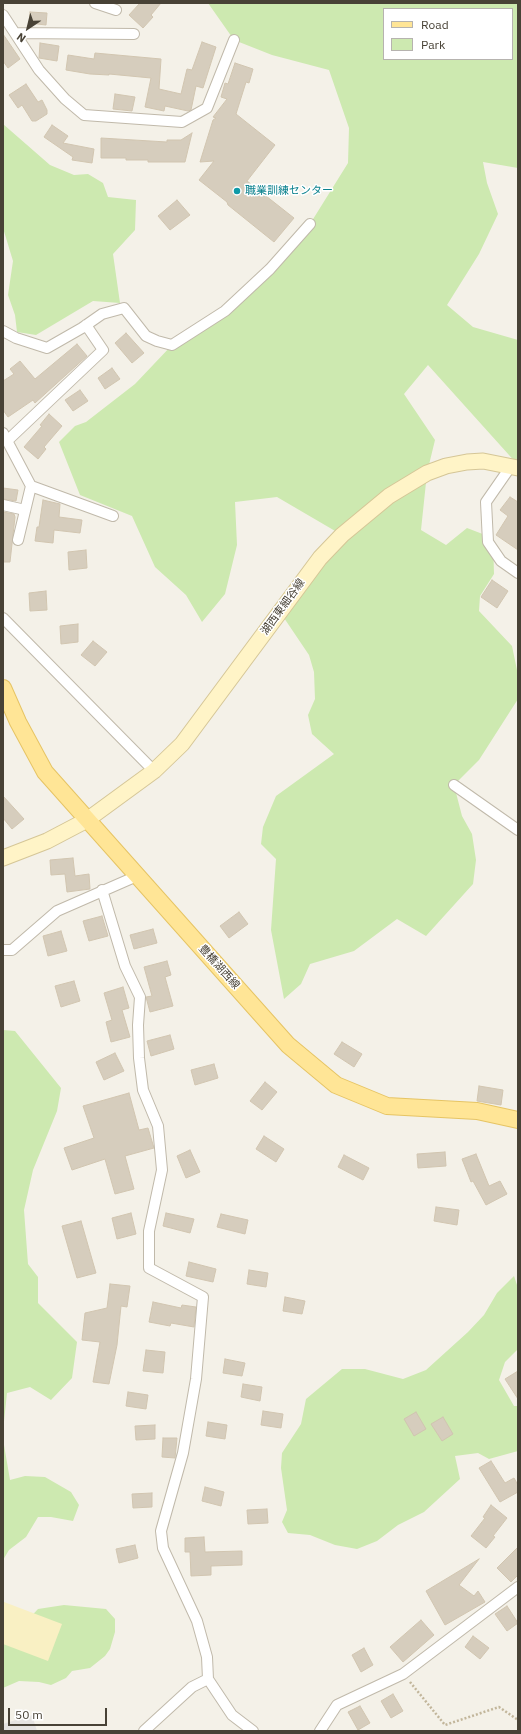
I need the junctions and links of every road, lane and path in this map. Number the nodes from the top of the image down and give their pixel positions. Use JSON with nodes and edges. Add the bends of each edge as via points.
{"nodes":[{"id":1,"x":95,"y":3,"type":"edge"},
{"id":2,"x":116,"y":10,"type":"dead end"},
{"id":3,"x":3,"y":14,"type":"edge"},
{"id":4,"x":15,"y":33,"type":"junction"},
{"id":5,"x":134,"y":34,"type":"dead end"},
{"id":6,"x":234,"y":40,"type":"dead end"},
{"id":7,"x":310,"y":224,"type":"dead end"},
{"id":8,"x":86,"y":325,"type":"junction"},
{"id":9,"x":3,"y":331,"type":"edge"},
{"id":10,"x":5,"y":437,"type":"edge"},
{"id":11,"x":514,"y":467,"type":"edge"},
{"id":12,"x":31,"y":486,"type":"junction"},
{"id":13,"x":3,"y":505,"type":"edge"},
{"id":14,"x":25,"y":510,"type":"junction"},
{"id":15,"x":113,"y":516,"type":"dead end"},
{"id":16,"x":18,"y":540,"type":"dead end"},
{"id":17,"x":518,"y":573,"type":"edge"},
{"id":18,"x":3,"y":618,"type":"edge"},
{"id":19,"x":3,"y":688,"type":"edge"},
{"id":20,"x":154,"y":771,"type":"junction"},
{"id":21,"x":454,"y":785,"type":"dead end"},
{"id":22,"x":87,"y":820,"type":"junction"},
{"id":23,"x":518,"y":830,"type":"edge"},
{"id":24,"x":3,"y":858,"type":"edge"},
{"id":25,"x":137,"y":876,"type":"junction"},
{"id":26,"x":102,"y":890,"type":"junction"},
{"id":27,"x":3,"y":950,"type":"edge"},
{"id":28,"x":518,"y":1120,"type":"edge"},
{"id":29,"x":518,"y":1587,"type":"edge"},
{"id":30,"x":402,"y":1674,"type":"junction"},
{"id":31,"x":208,"y":1679,"type":"junction"},
{"id":32,"x":518,"y":1720,"type":"edge"},
{"id":33,"x":144,"y":1731,"type":"edge"},
{"id":34,"x":253,"y":1731,"type":"edge"},
{"id":35,"x":320,"y":1731,"type":"edge"}],
"edges":[{"from":1,"to":2,"type":"street"},
{"from":3,"to":4,"type":"street"},
{"from":4,"to":5,"type":"street"},
{"from":4,"to":6,"type":"street","via":[[39,70],[65,99],[84,115],[182,122],[206,108]]},
{"from":7,"to":8,"type":"street","via":[[270,269],[225,311],[172,345],[146,336],[124,308],[102,314]]},
{"from":8,"to":9,"type":"street","via":[[47,348]]},
{"from":8,"to":10,"type":"street","via":[[103,350]]},
{"from":10,"to":12,"type":"street"},
{"from":11,"to":17,"type":"street","via":[[486,502],[488,542],[501,561]]},
{"from":11,"to":20,"type":"main road","name":"湖西東細谷線","via":[[483,461],[467,462],[427,473],[389,496],[342,535],[320,558],[182,744]]},
{"from":12,"to":14,"type":"street"},
{"from":12,"to":15,"type":"street"},
{"from":13,"to":14,"type":"street"},
{"from":14,"to":16,"type":"street"},
{"from":18,"to":20,"type":"street"},
{"from":19,"to":22,"type":"main road","name":"豊橋湖西線","via":[[45,772]]},
{"from":20,"to":22,"type":"main road","name":"湖西東細谷線"},
{"from":21,"to":23,"type":"street"},
{"from":22,"to":24,"type":"main road","name":"湖西東細谷線","via":[[47,841]]},
{"from":22,"to":25,"type":"main road","name":"豊橋湖西線"},
{"from":25,"to":26,"type":"street"},
{"from":25,"to":28,"type":"main road","name":"豊橋湖西線","via":[[288,1045],[336,1085],[387,1106],[477,1111]]},
{"from":26,"to":27,"type":"street","via":[[57,911],[12,950]]},
{"from":26,"to":31,"type":"street","via":[[125,966],[140,997],[139,1058],[143,1090],[158,1126],[162,1170],[149,1231],[150,1268],[203,1297],[195,1386],[183,1453],[161,1531],[163,1548],[197,1621],[207,1657]]},
{"from":29,"to":30,"type":"street"},
{"from":30,"to":32,"type":"path","via":[[445,1724],[499,1707]]},
{"from":30,"to":35,"type":"street","via":[[337,1705]]},
{"from":31,"to":33,"type":"street","via":[[192,1687]]},
{"from":31,"to":34,"type":"street","via":[[232,1715]]}]}
